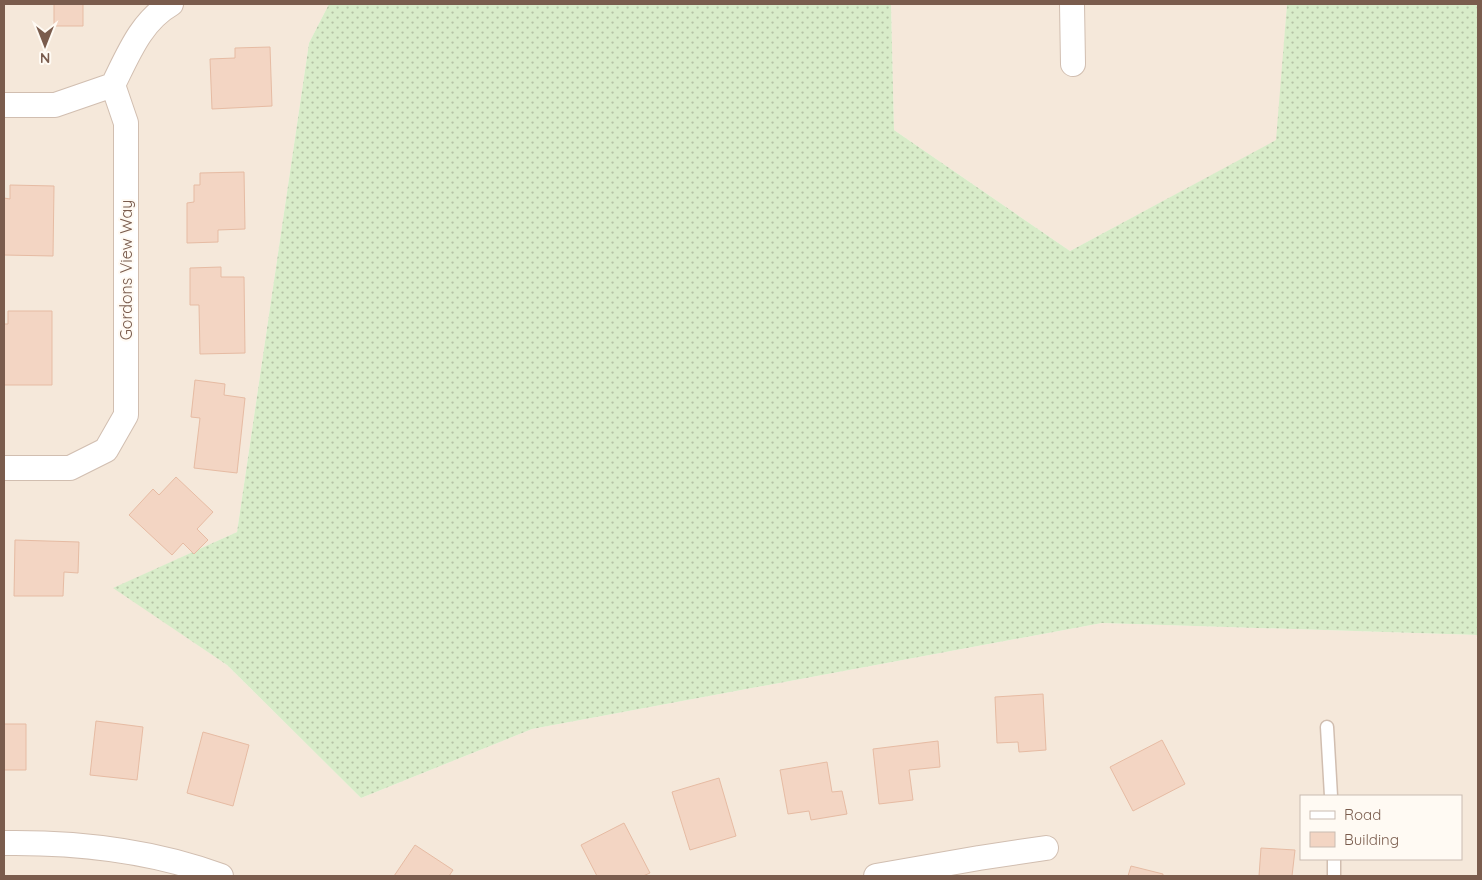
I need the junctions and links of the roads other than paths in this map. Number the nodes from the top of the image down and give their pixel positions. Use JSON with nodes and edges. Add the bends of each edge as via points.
{"nodes":[{"id":1,"x":172,"y":4,"type":"edge"},
{"id":2,"x":1072,"y":4,"type":"edge"},
{"id":3,"x":1073,"y":64,"type":"dead end"},
{"id":4,"x":113,"y":85,"type":"junction"},
{"id":5,"x":4,"y":105,"type":"edge"},
{"id":6,"x":4,"y":468,"type":"edge"},
{"id":7,"x":1327,"y":727,"type":"dead end"},
{"id":8,"x":1331,"y":795,"type":"edge"},
{"id":9,"x":4,"y":843,"type":"edge"},
{"id":10,"x":1046,"y":848,"type":"dead end"},
{"id":11,"x":1334,"y":860,"type":"edge"},
{"id":12,"x":221,"y":876,"type":"edge"},
{"id":13,"x":876,"y":876,"type":"edge"},
{"id":14,"x":1334,"y":876,"type":"edge"}],
"edges":[{"from":1,"to":4,"type":"street","via":[[162,9],[136,37]]},
{"from":2,"to":3,"type":"street"},
{"from":4,"to":5,"type":"street","via":[[55,105]]},
{"from":4,"to":6,"type":"street","name":"Gordons View Way","via":[[126,123],[126,415],[106,450],[70,468]]},
{"from":7,"to":8,"type":"lane"},
{"from":9,"to":12,"type":"street","via":[[84,845],[121,850],[159,857]]},
{"from":10,"to":13,"type":"street"},
{"from":11,"to":14,"type":"lane"}]}
